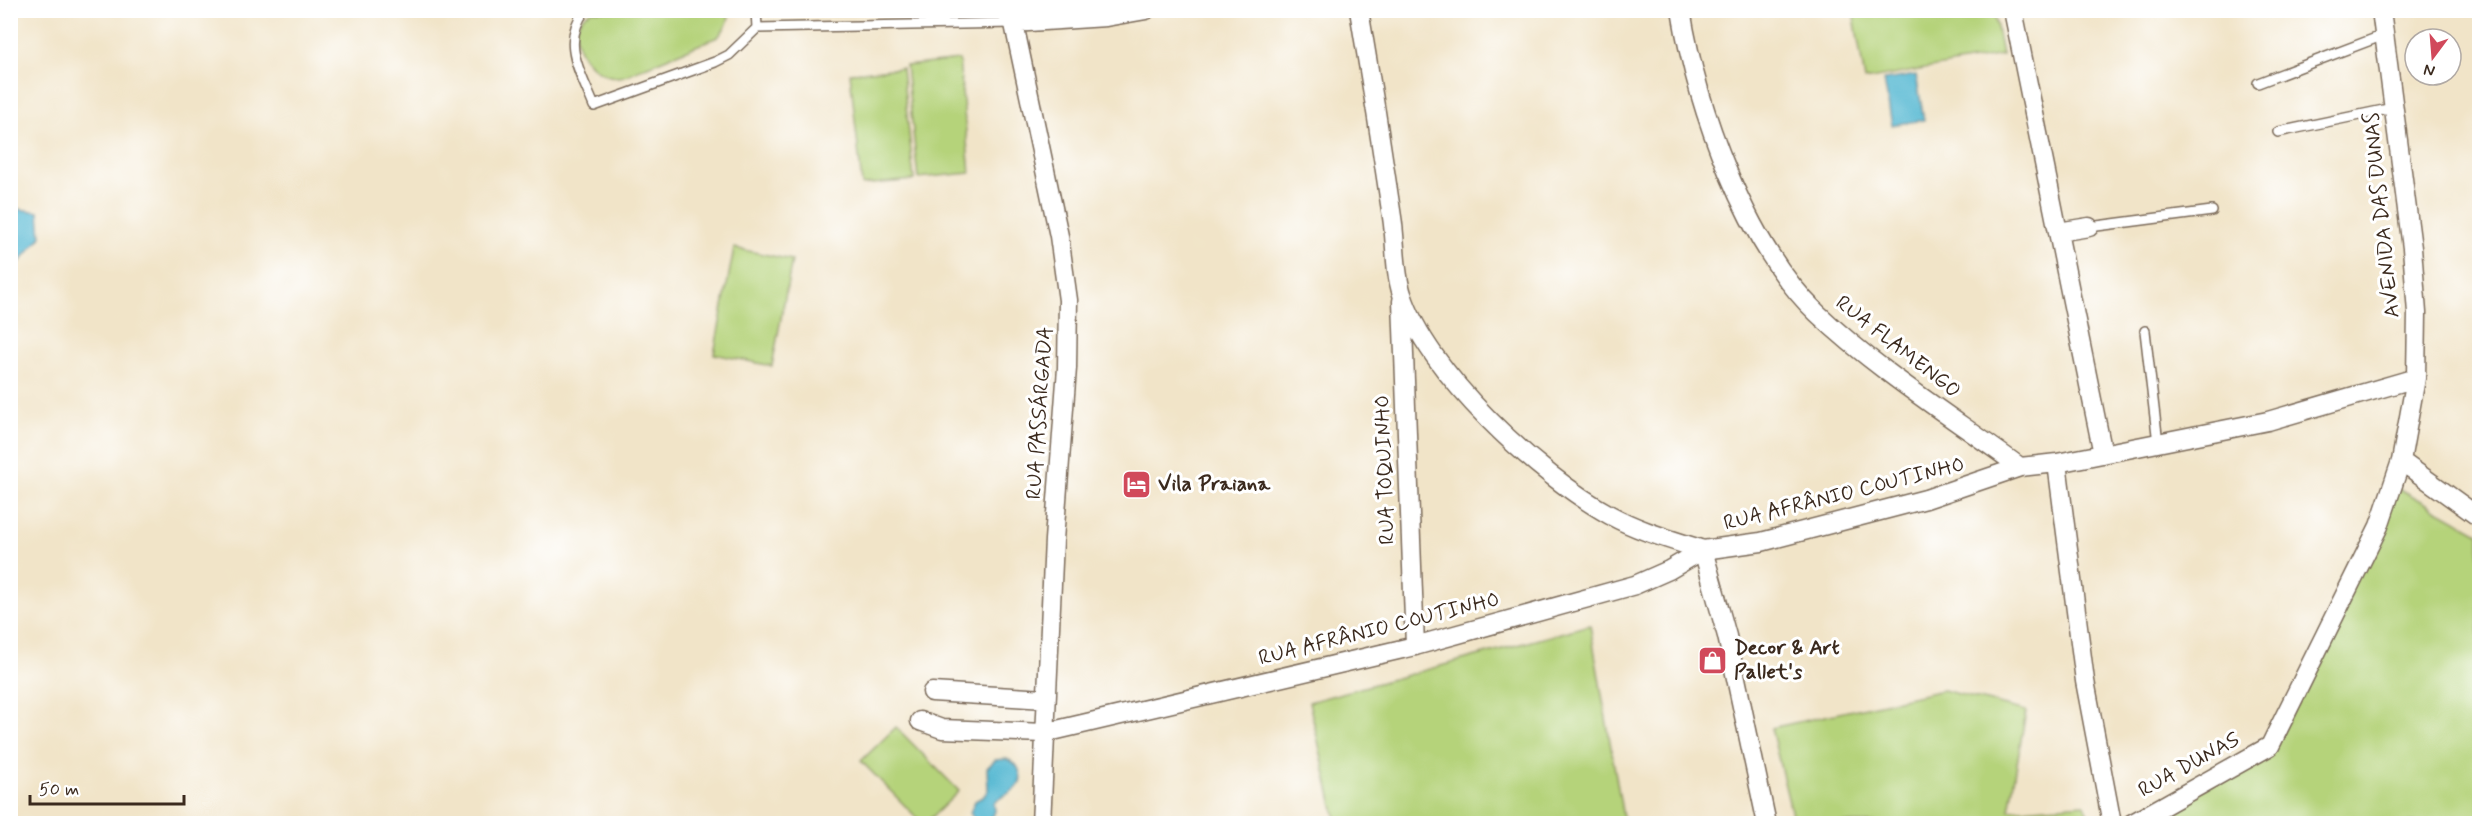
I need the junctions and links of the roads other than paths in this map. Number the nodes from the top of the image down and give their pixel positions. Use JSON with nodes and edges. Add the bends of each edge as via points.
{"nodes":[{"id":1,"x":585,"y":10,"type":"edge"},
{"id":2,"x":756,"y":10,"type":"edge"},
{"id":3,"x":1146,"y":10,"type":"edge"},
{"id":4,"x":1359,"y":10,"type":"edge"},
{"id":5,"x":1681,"y":10,"type":"edge"},
{"id":6,"x":2013,"y":10,"type":"edge"},
{"id":7,"x":2381,"y":10,"type":"edge"},
{"id":8,"x":1012,"y":17,"type":"edge"},
{"id":9,"x":757,"y":28,"type":"junction"},
{"id":10,"x":2384,"y":35,"type":"junction"},
{"id":11,"x":2258,"y":83,"type":"dead end"},
{"id":12,"x":2393,"y":108,"type":"junction"},
{"id":13,"x":2278,"y":132,"type":"dead end"},
{"id":14,"x":2212,"y":211,"type":"dead end"},
{"id":15,"x":2089,"y":227,"type":"joint"},
{"id":16,"x":2058,"y":232,"type":"junction"},
{"id":17,"x":1401,"y":293,"type":"junction"},
{"id":18,"x":2145,"y":331,"type":"dead end"},
{"id":19,"x":2416,"y":378,"type":"junction"},
{"id":20,"x":2158,"y":443,"type":"junction"},
{"id":21,"x":2103,"y":454,"type":"junction"},
{"id":22,"x":2401,"y":460,"type":"junction"},
{"id":23,"x":2056,"y":463,"type":"junction"},
{"id":24,"x":2020,"y":467,"type":"junction"},
{"id":25,"x":2480,"y":518,"type":"edge"},
{"id":26,"x":1703,"y":550,"type":"junction"},
{"id":27,"x":1415,"y":646,"type":"junction"},
{"id":28,"x":932,"y":692,"type":"dead end"},
{"id":29,"x":1046,"y":699,"type":"junction"},
{"id":30,"x":921,"y":721,"type":"dead end"},
{"id":31,"x":1044,"y":733,"type":"junction"},
{"id":32,"x":2270,"y":746,"type":"joint"},
{"id":33,"x":1041,"y":824,"type":"edge"},
{"id":34,"x":1767,"y":824,"type":"edge"},
{"id":35,"x":2112,"y":824,"type":"edge"},
{"id":36,"x":2131,"y":824,"type":"edge"}],
"edges":[{"from":1,"to":9,"type":"lane","via":[[576,22],[573,50],[594,106],[722,58],[742,45]]},
{"from":2,"to":9,"type":"lane"},
{"from":3,"to":8,"type":"street","via":[[1106,17]]},
{"from":4,"to":17,"type":"street","name":"RUA TOQUINHO"},
{"from":5,"to":24,"type":"street","name":"RUA FLAMENGO","via":[[1693,71],[1709,123],[1759,234],[1784,275],[1815,312],[1847,340]]},
{"from":6,"to":16,"type":"street"},
{"from":7,"to":10,"type":"street","name":"AVENIDA DAS DUNAS"},
{"from":8,"to":9,"type":"lane"},
{"from":8,"to":29,"type":"street","name":"RUA PASSÁRGADA","via":[[1059,236],[1068,300]]},
{"from":10,"to":11,"type":"lane"},
{"from":10,"to":12,"type":"street","name":"AVENIDA DAS DUNAS"},
{"from":12,"to":13,"type":"lane"},
{"from":12,"to":19,"type":"street","name":"AVENIDA DAS DUNAS","via":[[2413,259]]},
{"from":14,"to":15,"type":"lane"},
{"from":15,"to":16,"type":"street"},
{"from":16,"to":21,"type":"street"},
{"from":17,"to":26,"type":"street","via":[[1424,341],[1446,369],[1485,415],[1546,471],[1611,516]]},
{"from":17,"to":27,"type":"street","name":"RUA TOQUINHO"},
{"from":18,"to":20,"type":"lane"},
{"from":19,"to":20,"type":"street","name":"RUA AFRÂNIO COUTINHO","via":[[2268,421]]},
{"from":19,"to":22,"type":"street","name":"AVENIDA DAS DUNAS"},
{"from":20,"to":21,"type":"street","name":"RUA AFRÂNIO COUTINHO"},
{"from":21,"to":23,"type":"street","name":"RUA AFRÂNIO COUTINHO"},
{"from":22,"to":25,"type":"street"},
{"from":22,"to":32,"type":"street","name":"AVENIDA DAS DUNAS","via":[[2379,526]]},
{"from":23,"to":24,"type":"street","name":"RUA AFRÂNIO COUTINHO"},
{"from":23,"to":35,"type":"street","via":[[2085,681]]},
{"from":24,"to":26,"type":"street","name":"RUA AFRÂNIO COUTINHO","via":[[1926,499],[1772,540]]},
{"from":26,"to":27,"type":"street","name":"RUA AFRÂNIO COUTINHO","via":[[1635,585]]},
{"from":26,"to":34,"type":"street","via":[[1727,636]]},
{"from":27,"to":31,"type":"street","name":"RUA AFRÂNIO COUTINHO"},
{"from":28,"to":29,"type":"street"},
{"from":29,"to":31,"type":"street","name":"RUA PASSÁRGADA"},
{"from":30,"to":31,"type":"street","name":"RUA AFRÂNIO COUTINHO","via":[[942,729]]},
{"from":31,"to":33,"type":"street","name":"RUA PASSÁRGADA"},
{"from":32,"to":36,"type":"street","name":"RUA DUNAS"}]}
